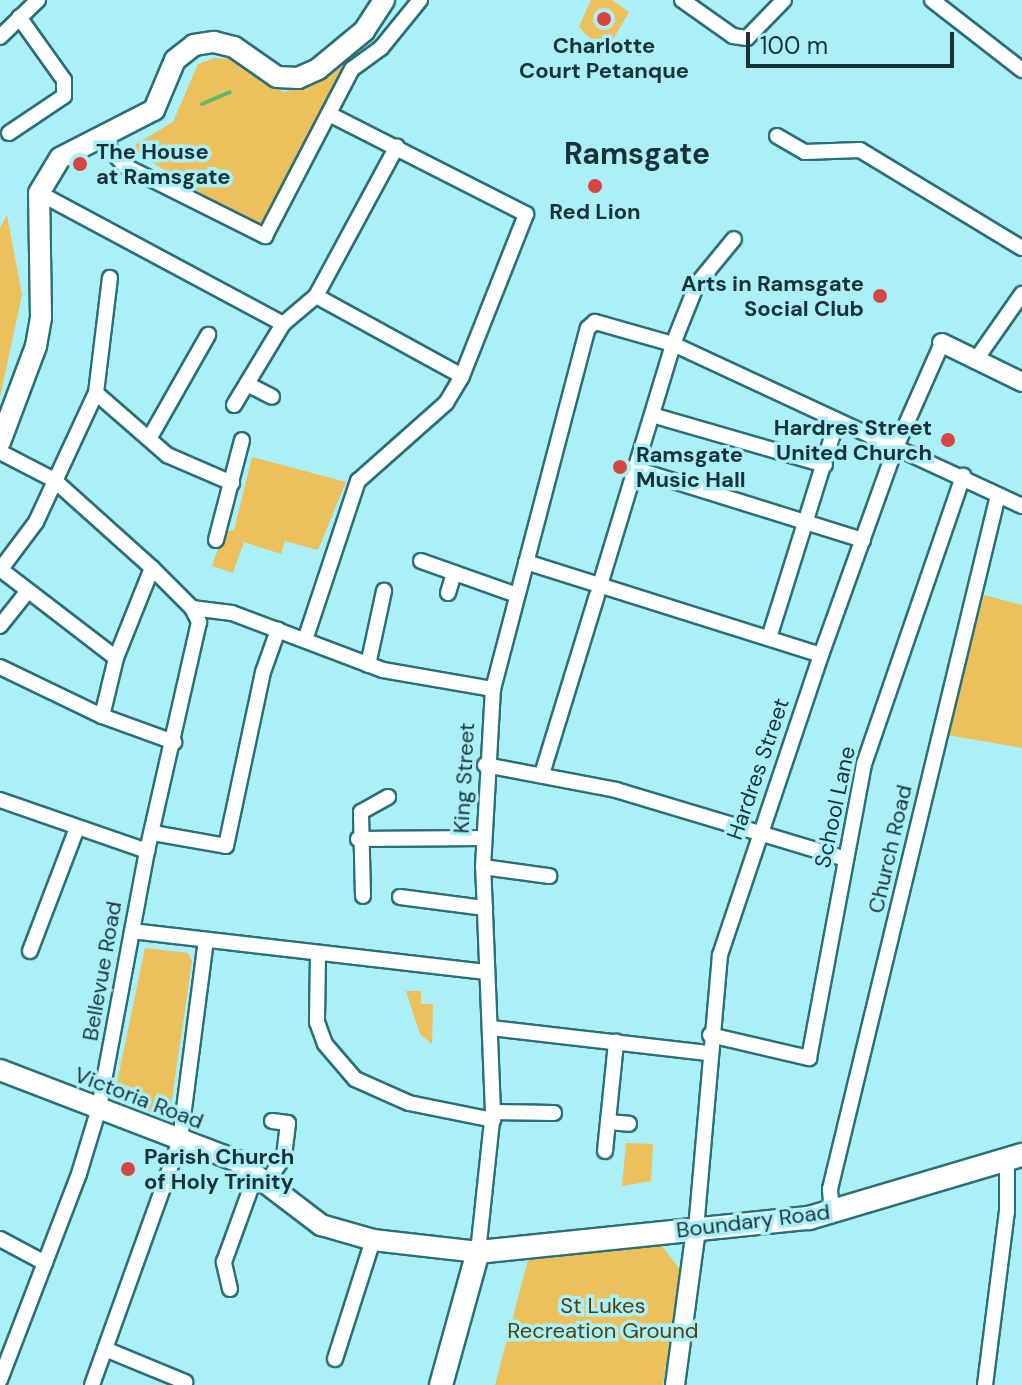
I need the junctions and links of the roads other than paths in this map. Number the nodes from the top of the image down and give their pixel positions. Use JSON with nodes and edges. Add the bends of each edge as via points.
{"nodes":[{"id":1,"x":38,"y":0,"type":"edge"},
{"id":2,"x":384,"y":0,"type":"edge"},
{"id":3,"x":420,"y":0,"type":"edge"},
{"id":4,"x":682,"y":0,"type":"edge"},
{"id":5,"x":784,"y":0,"type":"edge"},
{"id":6,"x":932,"y":0,"type":"edge"},
{"id":7,"x":19,"y":17,"type":"junction"},
{"id":8,"x":0,"y":37,"type":"edge"},
{"id":9,"x":1022,"y":70,"type":"edge"},
{"id":10,"x":329,"y":114,"type":"junction"},
{"id":11,"x":9,"y":133,"type":"dead end"},
{"id":12,"x":777,"y":136,"type":"dead end"},
{"id":13,"x":99,"y":137,"type":"junction"},
{"id":14,"x":397,"y":146,"type":"junction"},
{"id":15,"x":39,"y":193,"type":"junction"},
{"id":16,"x":734,"y":239,"type":"dead end"},
{"id":17,"x":1022,"y":248,"type":"edge"},
{"id":18,"x":110,"y":278,"type":"dead end"},
{"id":19,"x":1022,"y":294,"type":"edge"},
{"id":20,"x":316,"y":296,"type":"junction"},
{"id":21,"x":283,"y":324,"type":"junction"},
{"id":22,"x":208,"y":335,"type":"dead end"},
{"id":23,"x":942,"y":343,"type":"joint"},
{"id":24,"x":673,"y":344,"type":"junction"},
{"id":25,"x":975,"y":361,"type":"junction"},
{"id":26,"x":462,"y":376,"type":"junction"},
{"id":27,"x":1022,"y":382,"type":"edge"},
{"id":28,"x":247,"y":384,"type":"junction"},
{"id":29,"x":96,"y":393,"type":"junction"},
{"id":30,"x":272,"y":397,"type":"dead end"},
{"id":31,"x":234,"y":405,"type":"dead end"},
{"id":32,"x":652,"y":415,"type":"junction"},
{"id":33,"x":837,"y":421,"type":"junction"},
{"id":34,"x":149,"y":439,"type":"junction"},
{"id":35,"x":242,"y":440,"type":"dead end"},
{"id":36,"x":0,"y":442,"type":"edge"},
{"id":37,"x":896,"y":447,"type":"junction"},
{"id":38,"x":0,"y":452,"type":"edge"},
{"id":39,"x":825,"y":465,"type":"junction"},
{"id":40,"x":635,"y":469,"type":"junction"},
{"id":41,"x":963,"y":476,"type":"junction"},
{"id":42,"x":54,"y":480,"type":"junction"},
{"id":43,"x":232,"y":483,"type":"junction"},
{"id":44,"x":998,"y":495,"type":"junction"},
{"id":45,"x":1022,"y":506,"type":"edge"},
{"id":46,"x":807,"y":523,"type":"junction"},
{"id":47,"x":216,"y":540,"type":"dead end"},
{"id":48,"x":863,"y":540,"type":"junction"},
{"id":49,"x":421,"y":561,"type":"dead end"},
{"id":50,"x":526,"y":562,"type":"junction"},
{"id":51,"x":152,"y":568,"type":"junction"},
{"id":52,"x":0,"y":570,"type":"edge"},
{"id":53,"x":454,"y":573,"type":"junction"},
{"id":54,"x":598,"y":590,"type":"junction"},
{"id":55,"x":384,"y":591,"type":"dead end"},
{"id":56,"x":27,"y":592,"type":"junction"},
{"id":57,"x":448,"y":593,"type":"dead end"},
{"id":58,"x":517,"y":595,"type":"junction"},
{"id":59,"x":192,"y":608,"type":"junction"},
{"id":60,"x":0,"y":626,"type":"edge"},
{"id":61,"x":278,"y":630,"type":"junction"},
{"id":62,"x":769,"y":638,"type":"junction"},
{"id":63,"x":305,"y":640,"type":"junction"},
{"id":64,"x":821,"y":655,"type":"junction"},
{"id":65,"x":116,"y":658,"type":"junction"},
{"id":66,"x":368,"y":665,"type":"junction"},
{"id":67,"x":0,"y":667,"type":"edge"},
{"id":68,"x":493,"y":689,"type":"junction"},
{"id":69,"x":102,"y":716,"type":"junction"},
{"id":70,"x":174,"y":742,"type":"junction"},
{"id":71,"x":485,"y":765,"type":"junction"},
{"id":72,"x":542,"y":774,"type":"junction"},
{"id":73,"x":388,"y":797,"type":"dead end"},
{"id":74,"x":0,"y":800,"type":"edge"},
{"id":75,"x":77,"y":828,"type":"junction"},
{"id":76,"x":760,"y":830,"type":"junction"},
{"id":77,"x":153,"y":833,"type":"junction"},
{"id":78,"x":483,"y":838,"type":"junction"},
{"id":79,"x":358,"y":839,"type":"junction"},
{"id":80,"x":147,"y":851,"type":"junction"},
{"id":81,"x":846,"y":859,"type":"junction"},
{"id":82,"x":483,"y":867,"type":"junction"},
{"id":83,"x":536,"y":891,"type":"dead end"},
{"id":84,"x":363,"y":896,"type":"dead end"},
{"id":85,"x":400,"y":897,"type":"dead end"},
{"id":86,"x":485,"y":908,"type":"junction"},
{"id":87,"x":132,"y":931,"type":"junction"},
{"id":88,"x":206,"y":941,"type":"junction"},
{"id":89,"x":30,"y":951,"type":"dead end"},
{"id":90,"x":318,"y":956,"type":"junction"},
{"id":91,"x":486,"y":972,"type":"junction"},
{"id":92,"x":491,"y":1028,"type":"junction"},
{"id":93,"x":710,"y":1035,"type":"junction"},
{"id":94,"x":616,"y":1042,"type":"junction"},
{"id":95,"x":708,"y":1053,"type":"junction"},
{"id":96,"x":0,"y":1070,"type":"edge"},
{"id":97,"x":99,"y":1108,"type":"junction"},
{"id":98,"x":554,"y":1113,"type":"dead end"},
{"id":99,"x":493,"y":1116,"type":"junction"},
{"id":100,"x":272,"y":1121,"type":"dead end"},
{"id":101,"x":608,"y":1122,"type":"junction"},
{"id":102,"x":629,"y":1124,"type":"dead end"},
{"id":103,"x":180,"y":1140,"type":"junction"},
{"id":104,"x":605,"y":1151,"type":"dead end"},
{"id":105,"x":1015,"y":1157,"type":"edge"},
{"id":106,"x":261,"y":1179,"type":"junction"},
{"id":107,"x":832,"y":1213,"type":"junction"},
{"id":108,"x":696,"y":1229,"type":"junction"},
{"id":109,"x":0,"y":1239,"type":"edge"},
{"id":110,"x":373,"y":1240,"type":"junction"},
{"id":111,"x":478,"y":1252,"type":"junction"},
{"id":112,"x":45,"y":1263,"type":"junction"},
{"id":113,"x":230,"y":1289,"type":"dead end"},
{"id":114,"x":105,"y":1349,"type":"junction"},
{"id":115,"x":335,"y":1359,"type":"dead end"},
{"id":116,"x":3,"y":1362,"type":"edge"},
{"id":117,"x":0,"y":1380,"type":"edge"},
{"id":118,"x":185,"y":1382,"type":"dead end"},
{"id":119,"x":92,"y":1385,"type":"edge"},
{"id":120,"x":441,"y":1385,"type":"edge"},
{"id":121,"x":675,"y":1385,"type":"edge"},
{"id":122,"x":985,"y":1385,"type":"edge"}],
"edges":[{"from":1,"to":7,"type":"street"},
{"from":2,"to":13,"type":"main road","via":[[364,31],[318,69],[298,78],[277,77],[234,47],[194,45],[175,60],[154,110]]},
{"from":3,"to":10,"type":"street","via":[[381,48],[352,69]]},
{"from":4,"to":5,"type":"street","via":[[733,36],[747,38]]},
{"from":6,"to":9,"type":"street"},
{"from":7,"to":8,"type":"street"},
{"from":7,"to":11,"type":"street","via":[[64,80],[64,96]]},
{"from":10,"to":13,"type":"street","via":[[265,236],[125,166]]},
{"from":10,"to":14,"type":"street"},
{"from":12,"to":17,"type":"street","via":[[805,152],[860,150]]},
{"from":13,"to":15,"type":"main road","via":[[60,158]]},
{"from":14,"to":20,"type":"street"},
{"from":14,"to":26,"type":"street","via":[[526,214]]},
{"from":15,"to":21,"type":"street"},
{"from":15,"to":36,"type":"main road","via":[[41,317],[29,376]]},
{"from":16,"to":24,"type":"street","via":[[697,284]]},
{"from":18,"to":29,"type":"street"},
{"from":19,"to":25,"type":"street"},
{"from":20,"to":21,"type":"street"},
{"from":20,"to":26,"type":"street"},
{"from":21,"to":28,"type":"street"},
{"from":22,"to":34,"type":"street"},
{"from":23,"to":25,"type":"street"},
{"from":23,"to":37,"type":"street","name":"Hardres Street"},
{"from":24,"to":32,"type":"street"},
{"from":24,"to":33,"type":"street"},
{"from":24,"to":50,"type":"street","name":"King Street","via":[[595,322],[584,337],[564,437]]},
{"from":25,"to":27,"type":"street"},
{"from":26,"to":63,"type":"street","via":[[446,403],[358,481]]},
{"from":28,"to":30,"type":"street"},
{"from":28,"to":31,"type":"street"},
{"from":29,"to":34,"type":"street"},
{"from":29,"to":42,"type":"street"},
{"from":32,"to":39,"type":"street"},
{"from":32,"to":40,"type":"street"},
{"from":33,"to":37,"type":"street"},
{"from":33,"to":39,"type":"street"},
{"from":34,"to":43,"type":"street","via":[[175,460]]},
{"from":35,"to":43,"type":"street"},
{"from":37,"to":41,"type":"street"},
{"from":37,"to":48,"type":"street","name":"Hardres Street"},
{"from":38,"to":42,"type":"street"},
{"from":39,"to":46,"type":"street"},
{"from":40,"to":46,"type":"street"},
{"from":40,"to":54,"type":"street"},
{"from":41,"to":44,"type":"street"},
{"from":41,"to":81,"type":"street","name":"School Lane","via":[[864,764]]},
{"from":42,"to":51,"type":"street"},
{"from":42,"to":52,"type":"street","via":[[36,522]]},
{"from":43,"to":47,"type":"street"},
{"from":44,"to":45,"type":"street"},
{"from":44,"to":107,"type":"street","name":"Church Road","via":[[830,1189]]},
{"from":46,"to":48,"type":"street"},
{"from":46,"to":62,"type":"street"},
{"from":48,"to":64,"type":"street","name":"Hardres Street"},
{"from":49,"to":53,"type":"street"},
{"from":50,"to":54,"type":"street"},
{"from":50,"to":58,"type":"street","name":"King Street"},
{"from":51,"to":59,"type":"street"},
{"from":51,"to":65,"type":"street"},
{"from":52,"to":56,"type":"street"},
{"from":53,"to":57,"type":"street"},
{"from":53,"to":58,"type":"street"},
{"from":54,"to":62,"type":"street"},
{"from":54,"to":72,"type":"street"},
{"from":55,"to":66,"type":"street"},
{"from":56,"to":60,"type":"street"},
{"from":56,"to":65,"type":"street"},
{"from":58,"to":68,"type":"street","name":"King Street"},
{"from":59,"to":61,"type":"street","via":[[211,607]]},
{"from":59,"to":70,"type":"street","name":"Bellevue Road","via":[[199,622]]},
{"from":61,"to":63,"type":"street"},
{"from":61,"to":77,"type":"street","via":[[263,672],[226,846]]},
{"from":62,"to":64,"type":"street"},
{"from":63,"to":66,"type":"street"},
{"from":64,"to":76,"type":"street","name":"Hardres Street"},
{"from":65,"to":69,"type":"street"},
{"from":66,"to":68,"type":"street"},
{"from":67,"to":69,"type":"street"},
{"from":68,"to":71,"type":"street","name":"King Street"},
{"from":69,"to":70,"type":"street"},
{"from":70,"to":77,"type":"street","name":"Bellevue Road"},
{"from":71,"to":72,"type":"street"},
{"from":71,"to":78,"type":"street","name":"King Street"},
{"from":72,"to":76,"type":"street"},
{"from":73,"to":79,"type":"street","via":[[361,812]]},
{"from":74,"to":75,"type":"street"},
{"from":75,"to":80,"type":"street"},
{"from":75,"to":89,"type":"street"},
{"from":76,"to":81,"type":"street"},
{"from":76,"to":93,"type":"street","name":"Hardres Street","via":[[720,955]]},
{"from":77,"to":80,"type":"street","name":"Bellevue Road"},
{"from":78,"to":79,"type":"street"},
{"from":78,"to":82,"type":"street","name":"King Street"},
{"from":79,"to":84,"type":"street"},
{"from":80,"to":87,"type":"street","name":"Bellevue Road"},
{"from":81,"to":93,"type":"street","name":"School Lane","via":[[809,1058]]},
{"from":82,"to":83,"type":"street","via":[[544,876]]},
{"from":82,"to":86,"type":"street","name":"King Street"},
{"from":85,"to":86,"type":"street"},
{"from":86,"to":91,"type":"street","name":"King Street"},
{"from":87,"to":88,"type":"street"},
{"from":87,"to":97,"type":"street","name":"Bellevue Road"},
{"from":88,"to":90,"type":"street"},
{"from":88,"to":103,"type":"street"},
{"from":90,"to":91,"type":"street"},
{"from":90,"to":99,"type":"street","via":[[317,1022],[325,1044],[355,1079],[409,1103]]},
{"from":91,"to":92,"type":"street","name":"King Street"},
{"from":92,"to":94,"type":"street"},
{"from":92,"to":99,"type":"street","name":"King Street"},
{"from":93,"to":95,"type":"street","name":"Hardres Street"},
{"from":94,"to":95,"type":"street"},
{"from":94,"to":101,"type":"street"},
{"from":95,"to":108,"type":"street","name":"Hardres Street"},
{"from":96,"to":97,"type":"main road","name":"Victoria Road"},
{"from":97,"to":103,"type":"main road","name":"Victoria Road"},
{"from":97,"to":112,"type":"street","name":"Bellevue Road"},
{"from":98,"to":99,"type":"street"},
{"from":99,"to":111,"type":"street","name":"King Street"},
{"from":100,"to":106,"type":"street","via":[[288,1123],[284,1156]]},
{"from":101,"to":102,"type":"street"},
{"from":101,"to":104,"type":"street"},
{"from":103,"to":106,"type":"main road","name":"Victoria Road","via":[[237,1161]]},
{"from":103,"to":114,"type":"street"},
{"from":105,"to":107,"type":"main road","name":"Boundary Road"},
{"from":105,"to":122,"type":"street"},
{"from":106,"to":110,"type":"main road","name":"Victoria Road","via":[[321,1225]]},
{"from":106,"to":113,"type":"street","via":[[224,1262]]},
{"from":107,"to":108,"type":"main road","name":"Boundary Road"},
{"from":108,"to":111,"type":"main road","name":"Boundary Road"},
{"from":108,"to":121,"type":"street"},
{"from":109,"to":112,"type":"street"},
{"from":110,"to":111,"type":"main road","name":"Victoria Road"},
{"from":110,"to":115,"type":"street"},
{"from":111,"to":120,"type":"main road"},
{"from":112,"to":116,"type":"street","name":"Bellevue Road"},
{"from":114,"to":118,"type":"street"},
{"from":114,"to":119,"type":"street"},
{"from":116,"to":117,"type":"street","name":"Bellevue Road"}]}
